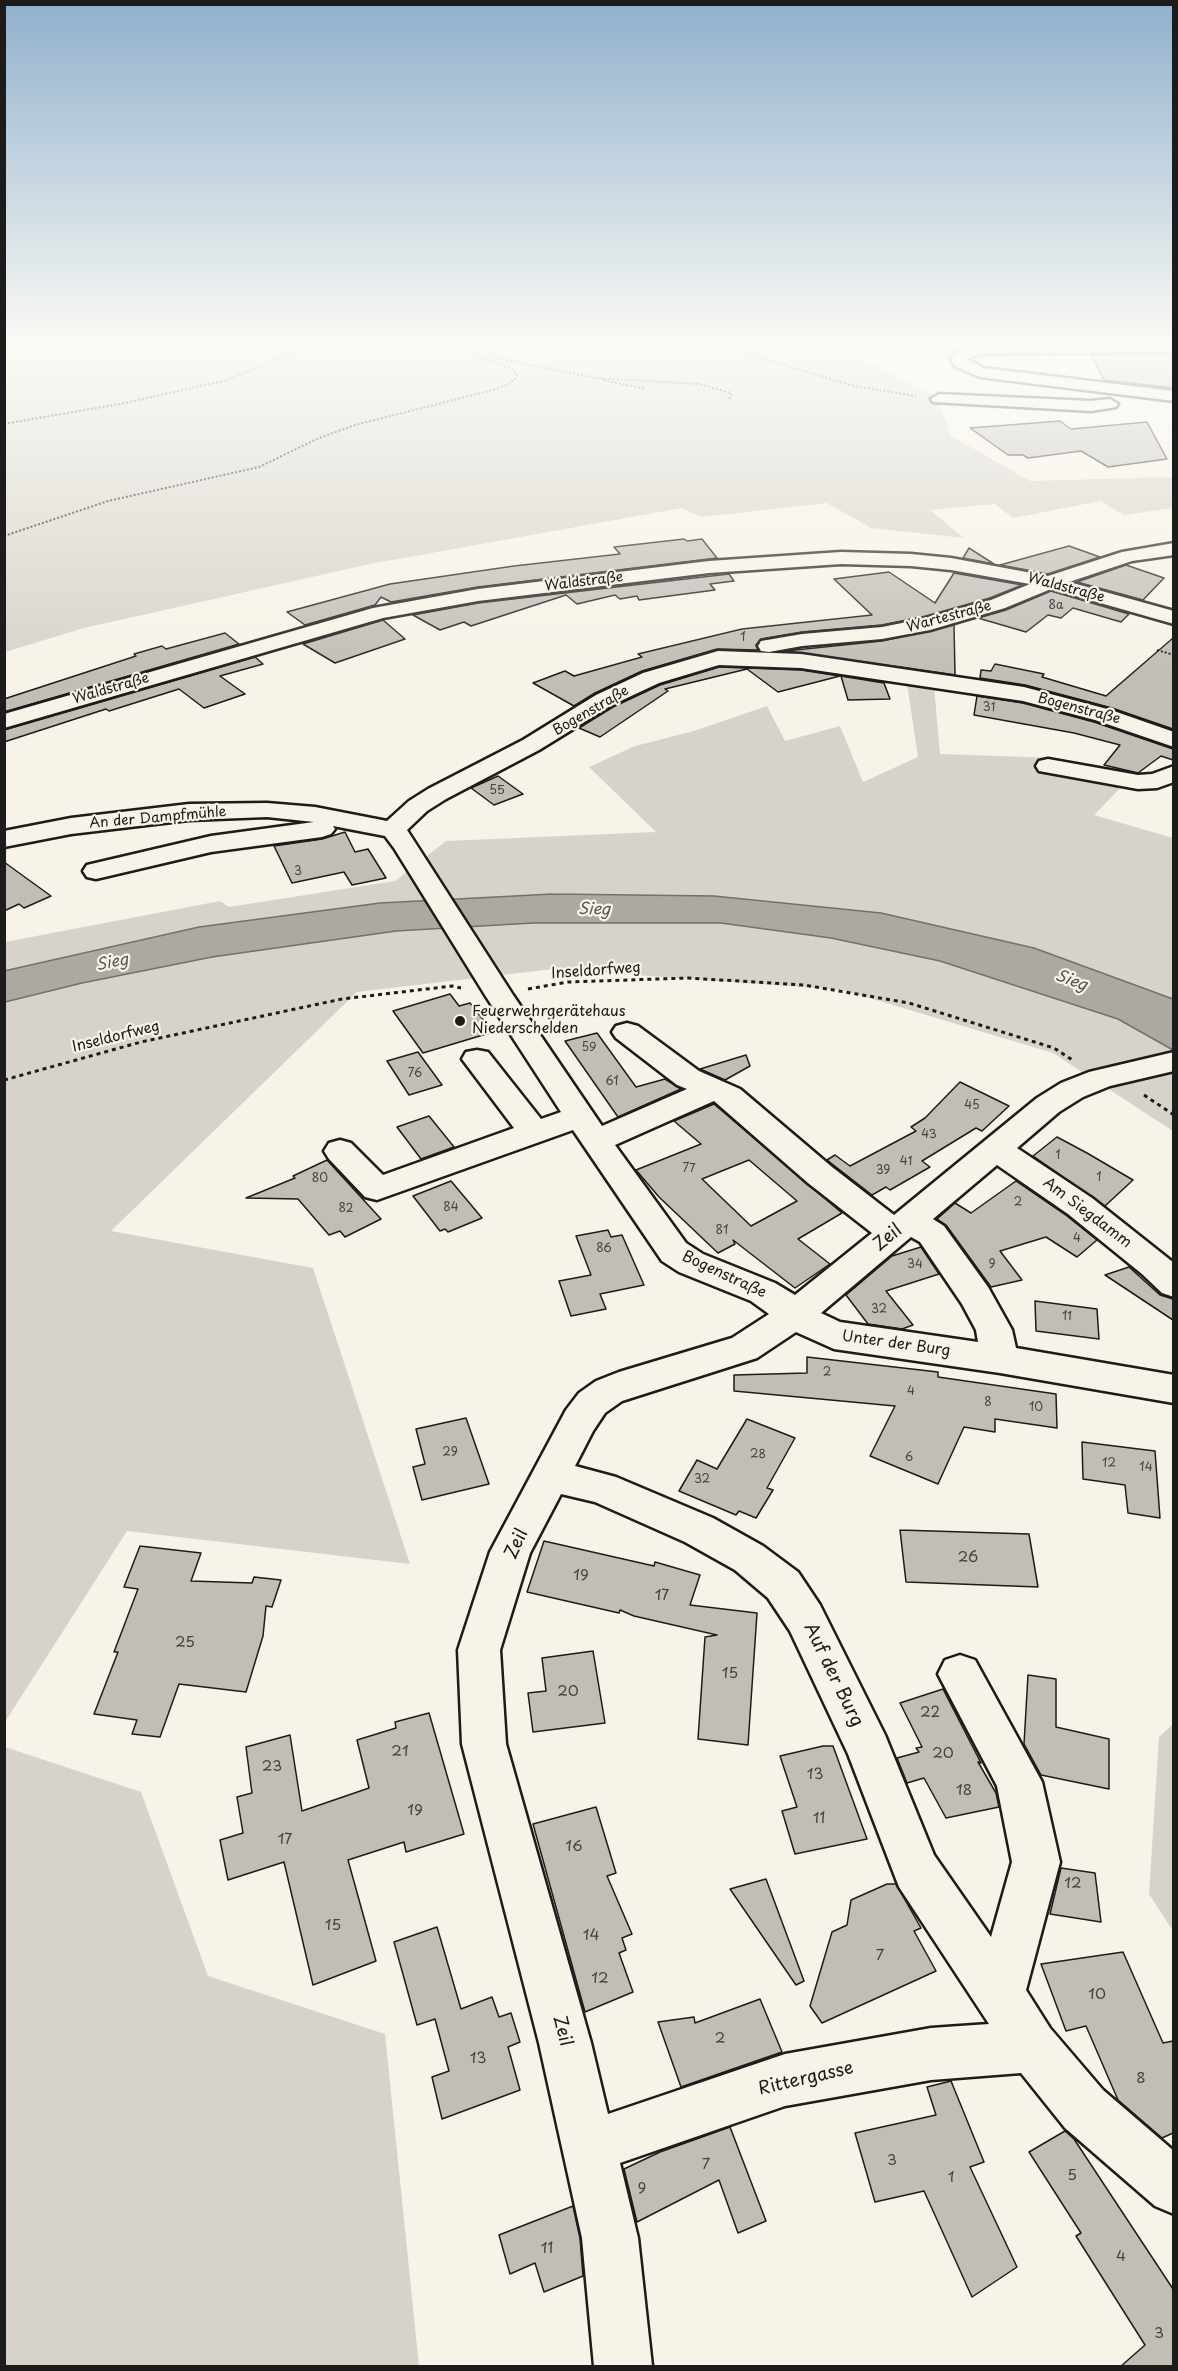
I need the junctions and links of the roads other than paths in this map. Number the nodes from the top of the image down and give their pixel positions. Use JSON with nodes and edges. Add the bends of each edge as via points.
{"nodes":[{"id":1,"x":1173,"y":549,"type":"edge"},
{"id":2,"x":1051,"y":583,"type":"junction"},
{"id":3,"x":1173,"y":618,"type":"edge"},
{"id":4,"x":718,"y":658,"type":"junction"},
{"id":5,"x":4,"y":721,"type":"edge"},
{"id":6,"x":1173,"y":740,"type":"edge"},
{"id":7,"x":1048,"y":766,"type":"dead end"},
{"id":8,"x":1173,"y":773,"type":"edge"},
{"id":9,"x":348,"y":823,"type":"junction"},
{"id":10,"x":393,"y":830,"type":"junction"},
{"id":11,"x":4,"y":839,"type":"edge"},
{"id":12,"x":96,"y":871,"type":"dead end"},
{"id":13,"x":627,"y":1032,"type":"dead end"},
{"id":14,"x":477,"y":1059,"type":"dead end"},
{"id":15,"x":1173,"y":1061,"type":"edge"},
{"id":16,"x":714,"y":1089,"type":"junction"},
{"id":17,"x":588,"y":1129,"type":"junction"},
{"id":18,"x":534,"y":1132,"type":"junction"},
{"id":19,"x":995,"y":1148,"type":"junction"},
{"id":20,"x":340,"y":1151,"type":"dead end"},
{"id":21,"x":903,"y":1226,"type":"junction"},
{"id":22,"x":1173,"y":1284,"type":"edge"},
{"id":23,"x":796,"y":1314,"type":"junction"},
{"id":24,"x":1000,"y":1359,"type":"junction"},
{"id":25,"x":1173,"y":1389,"type":"edge"},
{"id":26,"x":552,"y":1476,"type":"junction"},
{"id":27,"x":960,"y":1674,"type":"dead end"},
{"id":28,"x":1000,"y":1994,"type":"junction"},
{"id":29,"x":1032,"y":2046,"type":"junction"},
{"id":30,"x":588,"y":2147,"type":"junction"},
{"id":31,"x":1173,"y":2187,"type":"edge"},
{"id":32,"x":623,"y":2367,"type":"edge"}],
"edges":[{"from":1,"to":2,"type":"street","name":"Wartestraße","via":[[1129,556]]},
{"from":2,"to":3,"type":"street","name":"Waldstraße"},
{"from":2,"to":4,"type":"street","name":"Wartestraße","via":[[998,604],[923,626],[792,642]]},
{"from":2,"to":5,"type":"street","name":"Waldstraße","via":[[951,564],[841,558],[709,567],[478,595],[380,612]]},
{"from":4,"to":6,"type":"street","name":"Bogenstraße","via":[[801,661],[1014,692],[1103,715]]},
{"from":4,"to":10,"type":"street","name":"Bogenstraße","via":[[651,678],[604,700],[437,794]]},
{"from":7,"to":8,"type":"street","via":[[1137,782],[1157,781]]},
{"from":9,"to":10,"type":"street","name":"An der Dampfmühle"},
{"from":9,"to":11,"type":"street","name":"An der Dampfmühle","via":[[267,810],[189,812],[71,826]]},
{"from":9,"to":12,"type":"street","name":"An der Dampfmühle","via":[[211,844]]},
{"from":10,"to":17,"type":"street","name":"Bogenstraße"},
{"from":13,"to":16,"type":"street","via":[[688,1078]]},
{"from":14,"to":18,"type":"street"},
{"from":15,"to":19,"type":"street","name":"Zeil","via":[[1072,1090]]},
{"from":16,"to":17,"type":"street"},
{"from":16,"to":21,"type":"street","via":[[729,1096],[820,1175]]},
{"from":17,"to":18,"type":"street"},
{"from":17,"to":23,"type":"street","name":"Bogenstraße","via":[[674,1252],[691,1263],[763,1292]]},
{"from":18,"to":20,"type":"street","via":[[377,1189]]},
{"from":19,"to":21,"type":"street","name":"Zeil"},
{"from":19,"to":22,"type":"street","name":"Am Siegdamm","via":[[1080,1206]]},
{"from":21,"to":23,"type":"street","name":"Zeil"},
{"from":21,"to":24,"type":"street","via":[[932,1234],[994,1330]]},
{"from":23,"to":24,"type":"street","name":"Unter der Burg","via":[[834,1335]]},
{"from":23,"to":26,"type":"street","name":"Zeil","via":[[744,1348],[609,1391],[592,1403],[579,1421]]},
{"from":24,"to":25,"type":"street","name":"Unter der Burg"},
{"from":26,"to":28,"type":"street","name":"Auf der Burg","via":[[602,1488],[699,1530],[749,1558],[783,1585],[805,1618],[869,1750],[916,1869]]},
{"from":26,"to":30,"type":"street","name":"Zeil","via":[[510,1552],[479,1650],[484,1744],[566,2043]]},
{"from":27,"to":28,"type":"street","via":[[1019,1782],[1036,1862]]},
{"from":28,"to":29,"type":"street","name":"Auf der Burg"},
{"from":29,"to":30,"type":"street","name":"Rittergasse","via":[[932,2054],[785,2080]]},
{"from":29,"to":31,"type":"street","name":"Auf der Burg","via":[[1084,2109]]},
{"from":30,"to":32,"type":"street","name":"Zeil","via":[[610,2238]]}]}
